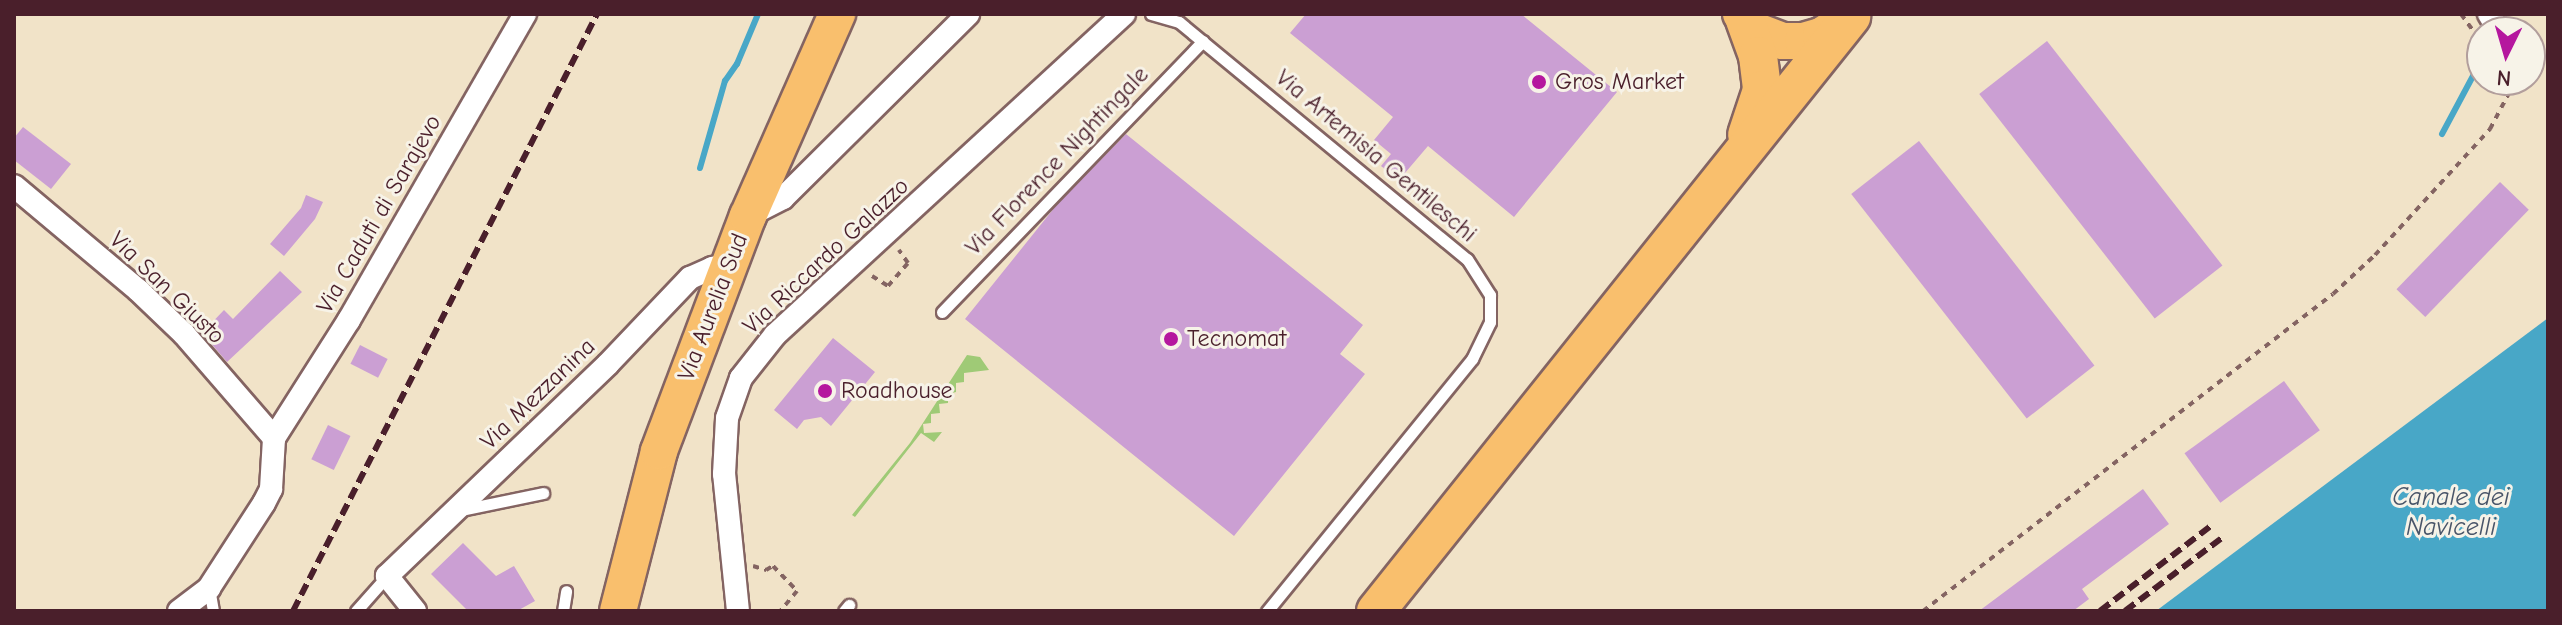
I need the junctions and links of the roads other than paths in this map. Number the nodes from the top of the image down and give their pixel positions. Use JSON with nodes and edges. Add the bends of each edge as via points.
{"nodes":[{"id":1,"x":525,"y":14,"type":"edge"},
{"id":2,"x":837,"y":14,"type":"edge"},
{"id":3,"x":968,"y":14,"type":"edge"},
{"id":4,"x":1124,"y":14,"type":"edge"},
{"id":5,"x":1151,"y":14,"type":"edge"},
{"id":6,"x":1852,"y":16,"type":"edge"},
{"id":7,"x":1743,"y":17,"type":"edge"},
{"id":8,"x":1179,"y":18,"type":"edge"},
{"id":9,"x":1203,"y":41,"type":"junction"},
{"id":10,"x":1738,"y":160,"type":"junction"},
{"id":11,"x":14,"y":186,"type":"edge"},
{"id":12,"x":748,"y":216,"type":"junction"},
{"id":13,"x":731,"y":264,"type":"junction"},
{"id":14,"x":942,"y":312,"type":"dead end"},
{"id":15,"x":274,"y":438,"type":"junction"},
{"id":16,"x":543,"y":493,"type":"dead end"},
{"id":17,"x":453,"y":512,"type":"junction"},
{"id":18,"x":387,"y":576,"type":"junction"},
{"id":19,"x":209,"y":588,"type":"junction"},
{"id":20,"x":566,"y":591,"type":"dead end"},
{"id":21,"x":619,"y":607,"type":"edge"},
{"id":22,"x":179,"y":611,"type":"edge"},
{"id":23,"x":213,"y":611,"type":"edge"},
{"id":24,"x":356,"y":611,"type":"edge"},
{"id":25,"x":415,"y":611,"type":"edge"},
{"id":26,"x":563,"y":611,"type":"edge"},
{"id":27,"x":738,"y":611,"type":"edge"},
{"id":28,"x":1267,"y":611,"type":"edge"},
{"id":29,"x":1376,"y":611,"type":"edge"}],
"edges":[{"from":1,"to":15,"type":"street","name":"Via Caduti di Sarajevo","via":[[349,320]]},
{"from":2,"to":12,"type":"main road","name":"Via Aurelia Sud"},
{"from":3,"to":12,"type":"street","via":[[783,198]]},
{"from":4,"to":27,"type":"street","name":"Via Riccardo Galazzo","via":[[775,335],[741,378],[727,418],[724,474]]},
{"from":5,"to":8,"type":"lane"},
{"from":6,"to":7,"type":"main road","via":[[1836,29],[1803,41],[1767,38]]},
{"from":6,"to":10,"type":"highway"},
{"from":7,"to":10,"type":"highway","via":[[1758,56],[1762,90]]},
{"from":8,"to":9,"type":"lane","name":"Via Artemisia Gentileschi"},
{"from":9,"to":14,"type":"lane","name":"Via Florence Nightingale"},
{"from":9,"to":28,"type":"lane","name":"Via Artemisia Gentileschi","via":[[1467,259],[1484,282],[1491,308],[1487,335],[1472,359]]},
{"from":10,"to":29,"type":"highway"},
{"from":11,"to":15,"type":"street","name":"Via San Giusto","via":[[184,334]]},
{"from":12,"to":13,"type":"main road","name":"Via Aurelia Sud"},
{"from":13,"to":17,"type":"street","name":"Via Mezzanina","via":[[690,278]]},
{"from":13,"to":21,"type":"main road","name":"Via Aurelia Sud","via":[[659,451]]},
{"from":15,"to":19,"type":"street","via":[[271,489]]},
{"from":16,"to":17,"type":"lane"},
{"from":17,"to":18,"type":"street","name":"Via Mezzanina"},
{"from":18,"to":24,"type":"lane"},
{"from":18,"to":25,"type":"street"},
{"from":19,"to":22,"type":"street"},
{"from":19,"to":23,"type":"lane"},
{"from":20,"to":26,"type":"lane"}]}
